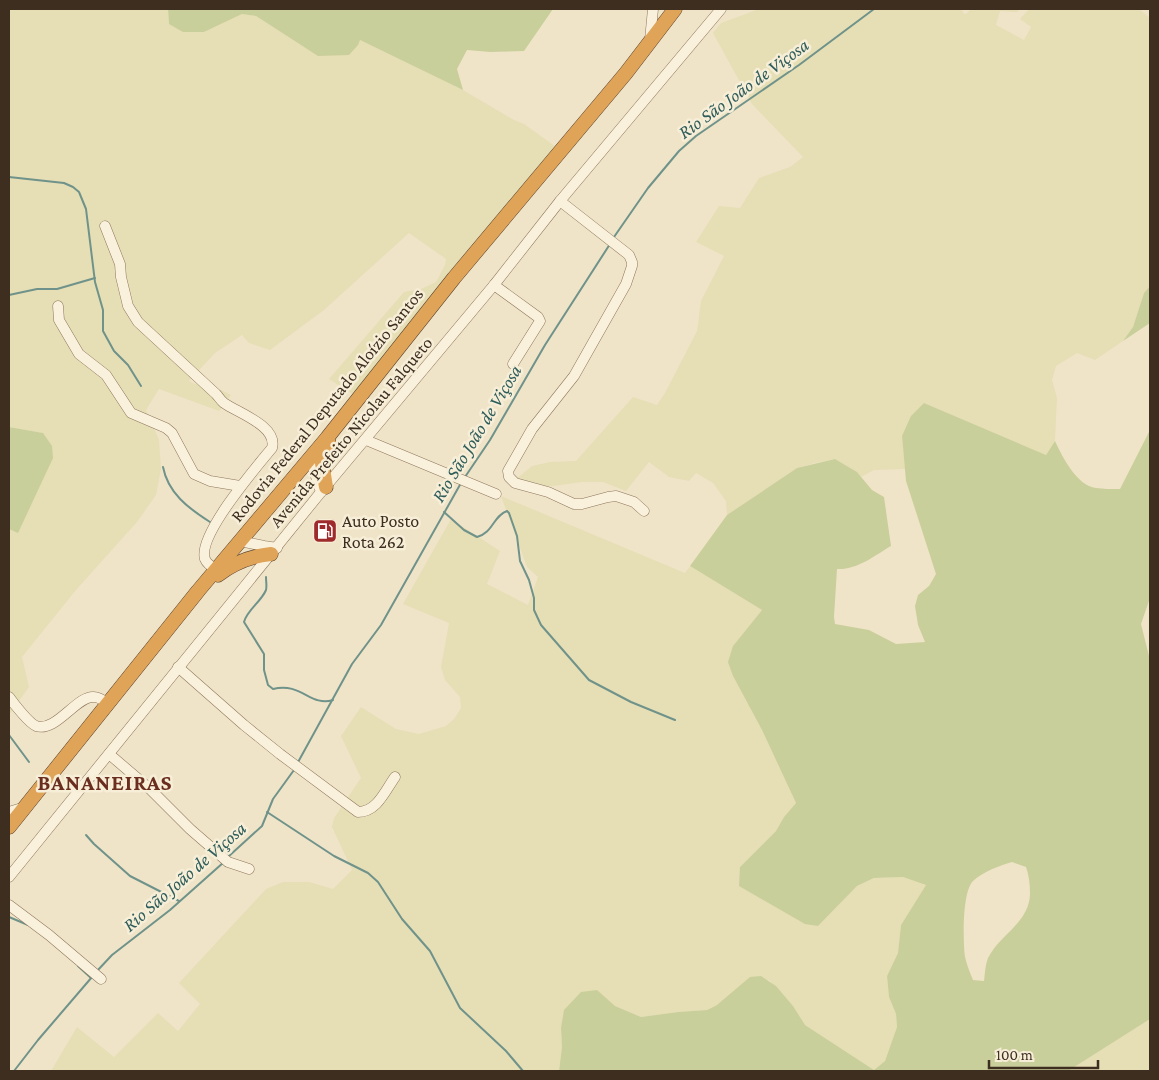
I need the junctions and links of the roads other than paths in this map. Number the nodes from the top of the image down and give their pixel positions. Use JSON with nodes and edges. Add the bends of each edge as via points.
{"nodes":[{"id":1,"x":653,"y":9,"type":"edge"},
{"id":2,"x":675,"y":9,"type":"edge"},
{"id":3,"x":721,"y":9,"type":"edge"},
{"id":4,"x":650,"y":42,"type":"junction"},
{"id":5,"x":560,"y":201,"type":"junction"},
{"id":6,"x":105,"y":226,"type":"dead end"},
{"id":7,"x":494,"y":285,"type":"junction"},
{"id":8,"x":58,"y":306,"type":"dead end"},
{"id":9,"x":512,"y":364,"type":"dead end"},
{"id":10,"x":348,"y":412,"type":"junction"},
{"id":11,"x":366,"y":440,"type":"junction"},
{"id":12,"x":310,"y":458,"type":"junction"},
{"id":13,"x":240,"y":486,"type":"junction"},
{"id":14,"x":323,"y":490,"type":"junction"},
{"id":15,"x":496,"y":494,"type":"dead end"},
{"id":16,"x":644,"y":511,"type":"dead end"},
{"id":17,"x":240,"y":541,"type":"junction"},
{"id":18,"x":274,"y":551,"type":"junction"},
{"id":19,"x":216,"y":569,"type":"junction"},
{"id":20,"x":198,"y":591,"type":"junction"},
{"id":21,"x":178,"y":667,"type":"junction"},
{"id":22,"x":9,"y":697,"type":"edge"},
{"id":23,"x":108,"y":704,"type":"junction"},
{"id":24,"x":109,"y":754,"type":"junction"},
{"id":25,"x":395,"y":777,"type":"dead end"},
{"id":26,"x":25,"y":807,"type":"junction"},
{"id":27,"x":9,"y":812,"type":"edge"},
{"id":28,"x":9,"y":827,"type":"edge"},
{"id":29,"x":249,"y":869,"type":"dead end"},
{"id":30,"x":9,"y":878,"type":"edge"},
{"id":31,"x":9,"y":905,"type":"edge"},
{"id":32,"x":98,"y":977,"type":"dead end"}],
"edges":[{"from":1,"to":4,"type":"street"},
{"from":2,"to":4,"type":"highway","name":"Rodovia Federal Deputado Aloízio Santos"},
{"from":3,"to":5,"type":"street","name":"Avenida Prefeito Nicolau Falqueto"},
{"from":4,"to":10,"type":"highway","name":"Rodovia Federal Deputado Aloízio Santos","via":[[454,278]]},
{"from":5,"to":7,"type":"street","name":"Avenida Prefeito Nicolau Falqueto"},
{"from":5,"to":16,"type":"street","via":[[629,255],[632,262],[630,275],[574,376],[532,429],[508,474],[515,483],[548,492],[574,504],[616,496],[634,502]]},
{"from":6,"to":13,"type":"street","via":[[120,264],[128,306],[138,322],[222,402],[240,410],[271,434],[272,448]]},
{"from":7,"to":9,"type":"street","via":[[540,321]]},
{"from":7,"to":11,"type":"street","name":"Avenida Prefeito Nicolau Falqueto"},
{"from":8,"to":13,"type":"street","via":[[60,320],[79,354],[106,375],[131,412],[172,433],[194,474],[210,481]]},
{"from":10,"to":12,"type":"highway","name":"Rodovia Federal Deputado Aloízio Santos"},
{"from":10,"to":14,"type":"highway","via":[[321,457]]},
{"from":11,"to":14,"type":"street","name":"Avenida Prefeito Nicolau Falqueto"},
{"from":11,"to":15,"type":"street"},
{"from":12,"to":14,"type":"street"},
{"from":12,"to":17,"type":"highway","name":"Rodovia Federal Deputado Aloízio Santos"},
{"from":13,"to":19,"type":"street","via":[[225,506],[204,551],[206,562]]},
{"from":14,"to":18,"type":"street","name":"Avenida Prefeito Nicolau Falqueto"},
{"from":17,"to":18,"type":"street"},
{"from":17,"to":19,"type":"highway","name":"Rodovia Federal Deputado Aloízio Santos"},
{"from":18,"to":20,"type":"highway","via":[[230,566]]},
{"from":18,"to":21,"type":"street","name":"Avenida Prefeito Nicolau Falqueto"},
{"from":19,"to":20,"type":"highway","name":"Rodovia Federal Deputado Aloízio Santos"},
{"from":20,"to":23,"type":"highway","name":"Rodovia Federal Deputado Aloízio Santos"},
{"from":21,"to":24,"type":"street","name":"Avenida Prefeito Nicolau Falqueto"},
{"from":21,"to":25,"type":"street","via":[[244,725],[358,812],[373,808]]},
{"from":22,"to":23,"type":"street","via":[[37,726],[45,726],[58,719],[87,697],[99,698]]},
{"from":23,"to":26,"type":"highway","name":"Rodovia Federal Deputado Aloízio Santos"},
{"from":24,"to":29,"type":"street","via":[[225,859]]},
{"from":24,"to":30,"type":"street","name":"Avenida Prefeito Nicolau Falqueto"},
{"from":26,"to":27,"type":"street"},
{"from":26,"to":28,"type":"highway","name":"Rodovia Federal Deputado Aloízio Santos"},
{"from":31,"to":32,"type":"street"}]}
